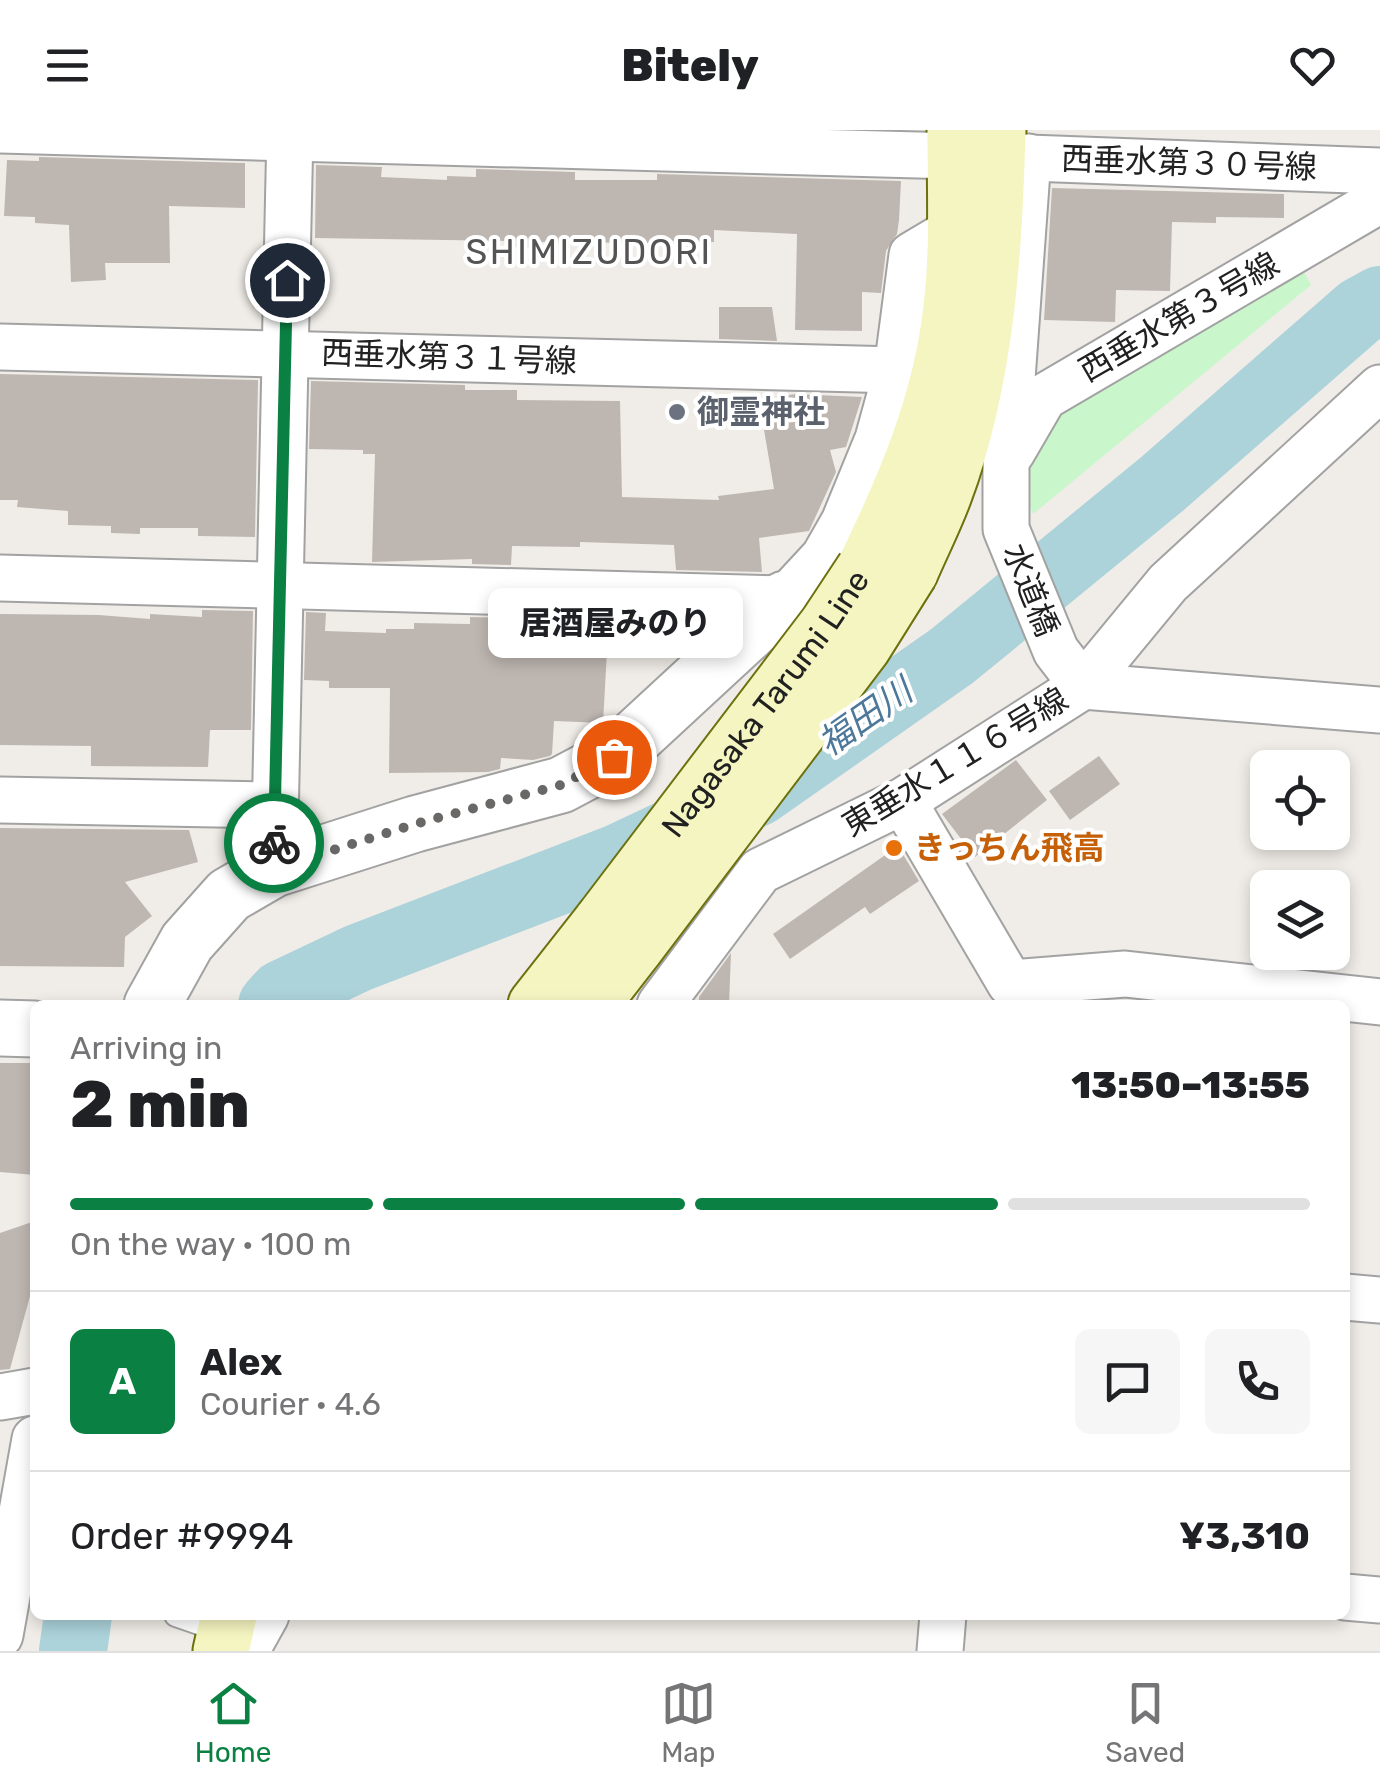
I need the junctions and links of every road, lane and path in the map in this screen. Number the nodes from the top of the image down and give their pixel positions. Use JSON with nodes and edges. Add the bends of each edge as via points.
{"nodes":[{"id":1,"x":0,"y":130,"type":"edge"},
{"id":2,"x":290,"y":133,"type":"edge"},
{"id":3,"x":987,"y":146,"type":"edge"},
{"id":4,"x":1380,"y":170,"type":"edge"},
{"id":5,"x":1380,"y":200,"type":"edge"},
{"id":6,"x":954,"y":230,"type":"junction"},
{"id":7,"x":0,"y":346,"type":"edge"},
{"id":8,"x":285,"y":352,"type":"junction"},
{"id":9,"x":897,"y":370,"type":"junction"},
{"id":10,"x":1380,"y":388,"type":"edge"},
{"id":11,"x":1006,"y":462,"type":"junction"},
{"id":12,"x":887,"y":571,"type":"junction"},
{"id":13,"x":0,"y":578,"type":"edge"},
{"id":14,"x":280,"y":585,"type":"junction"},
{"id":15,"x":786,"y":599,"type":"junction"},
{"id":16,"x":1070,"y":669,"type":"junction"},
{"id":17,"x":1380,"y":710,"type":"edge"},
{"id":18,"x":0,"y":800,"type":"edge"},
{"id":19,"x":902,"y":801,"type":"junction"},
{"id":20,"x":275,"y":805,"type":"junction"},
{"id":21,"x":274,"y":869,"type":"junction"},
{"id":22,"x":619,"y":934,"type":"junction"},
{"id":23,"x":1009,"y":994,"type":"edge"},
{"id":24,"x":155,"y":1000,"type":"edge"},
{"id":25,"x":542,"y":1000,"type":"edge"},
{"id":26,"x":593,"y":1000,"type":"edge"},
{"id":27,"x":664,"y":1000,"type":"edge"},
{"id":28,"x":1380,"y":1002,"type":"edge"},
{"id":29,"x":0,"y":1028,"type":"edge"},
{"id":30,"x":30,"y":1029,"type":"edge"},
{"id":31,"x":1350,"y":1297,"type":"edge"},
{"id":32,"x":1380,"y":1300,"type":"edge"},
{"id":33,"x":30,"y":1392,"type":"edge"},
{"id":34,"x":0,"y":1396,"type":"edge"},
{"id":35,"x":30,"y":1467,"type":"edge"},
{"id":36,"x":1350,"y":1597,"type":"edge"},
{"id":37,"x":1380,"y":1600,"type":"edge"},
{"id":38,"x":943,"y":1620,"type":"edge"},
{"id":39,"x":0,"y":1635,"type":"edge"},
{"id":40,"x":940,"y":1651,"type":"edge"}],
"edges":[{"from":1,"to":2,"type":"street","name":"西垂水第３０号線"},
{"from":2,"to":3,"type":"street","name":"西垂水第３０号線"},
{"from":2,"to":8,"type":"street"},
{"from":3,"to":4,"type":"street","name":"西垂水第３０号線"},
{"from":3,"to":6,"type":"main road","name":"Nagasaka Tarumi Line"},
{"from":3,"to":11,"type":"street"},
{"from":3,"to":12,"type":"main road","name":"Nagasaka Tarumi Line","via":[[986,312],[968,416],[944,494]]},
{"from":5,"to":11,"type":"street","name":"西垂水第３号線","via":[[1044,397]]},
{"from":6,"to":9,"type":"street","via":[[912,255]]},
{"from":6,"to":12,"type":"main road","name":"Nagasaka Tarumi Line","via":[[952,308]]},
{"from":7,"to":8,"type":"street","name":"西垂水第３１号線"},
{"from":8,"to":9,"type":"street","name":"西垂水第３１号線"},
{"from":8,"to":14,"type":"street"},
{"from":9,"to":15,"type":"street","via":[[844,522],[824,557]]},
{"from":10,"to":16,"type":"street","name":"東垂水１１６号線"},
{"from":11,"to":16,"type":"street","name":"水道橋","via":[[1006,529]]},
{"from":12,"to":22,"type":"main road","name":"Nagasaka Tarumi Line","bridge":true,"via":[[863,647]]},
{"from":13,"to":14,"type":"street"},
{"from":14,"to":15,"type":"street"},
{"from":14,"to":20,"type":"street"},
{"from":15,"to":21,"type":"street","via":[[614,757],[561,785]]},
{"from":16,"to":17,"type":"street"},
{"from":16,"to":19,"type":"street","name":"東垂水１１６号線"},
{"from":18,"to":20,"type":"street"},
{"from":19,"to":23,"type":"street"},
{"from":19,"to":27,"type":"street","name":"東垂水１１６号線","via":[[760,871]]},
{"from":20,"to":21,"type":"street"},
{"from":21,"to":24,"type":"street","via":[[229,895],[188,942]]},
{"from":22,"to":25,"type":"main road","name":"Nagasaka Tarumi Line"},
{"from":22,"to":26,"type":"main road","name":"Nagasaka Tarumi Line"},
{"from":23,"to":28,"type":"street","via":[[1125,974]]},
{"from":29,"to":30,"type":"street"},
{"from":31,"to":32,"type":"street"},
{"from":33,"to":34,"type":"street"},
{"from":35,"to":39,"type":"street"},
{"from":36,"to":37,"type":"street"},
{"from":38,"to":40,"type":"street"}]}
